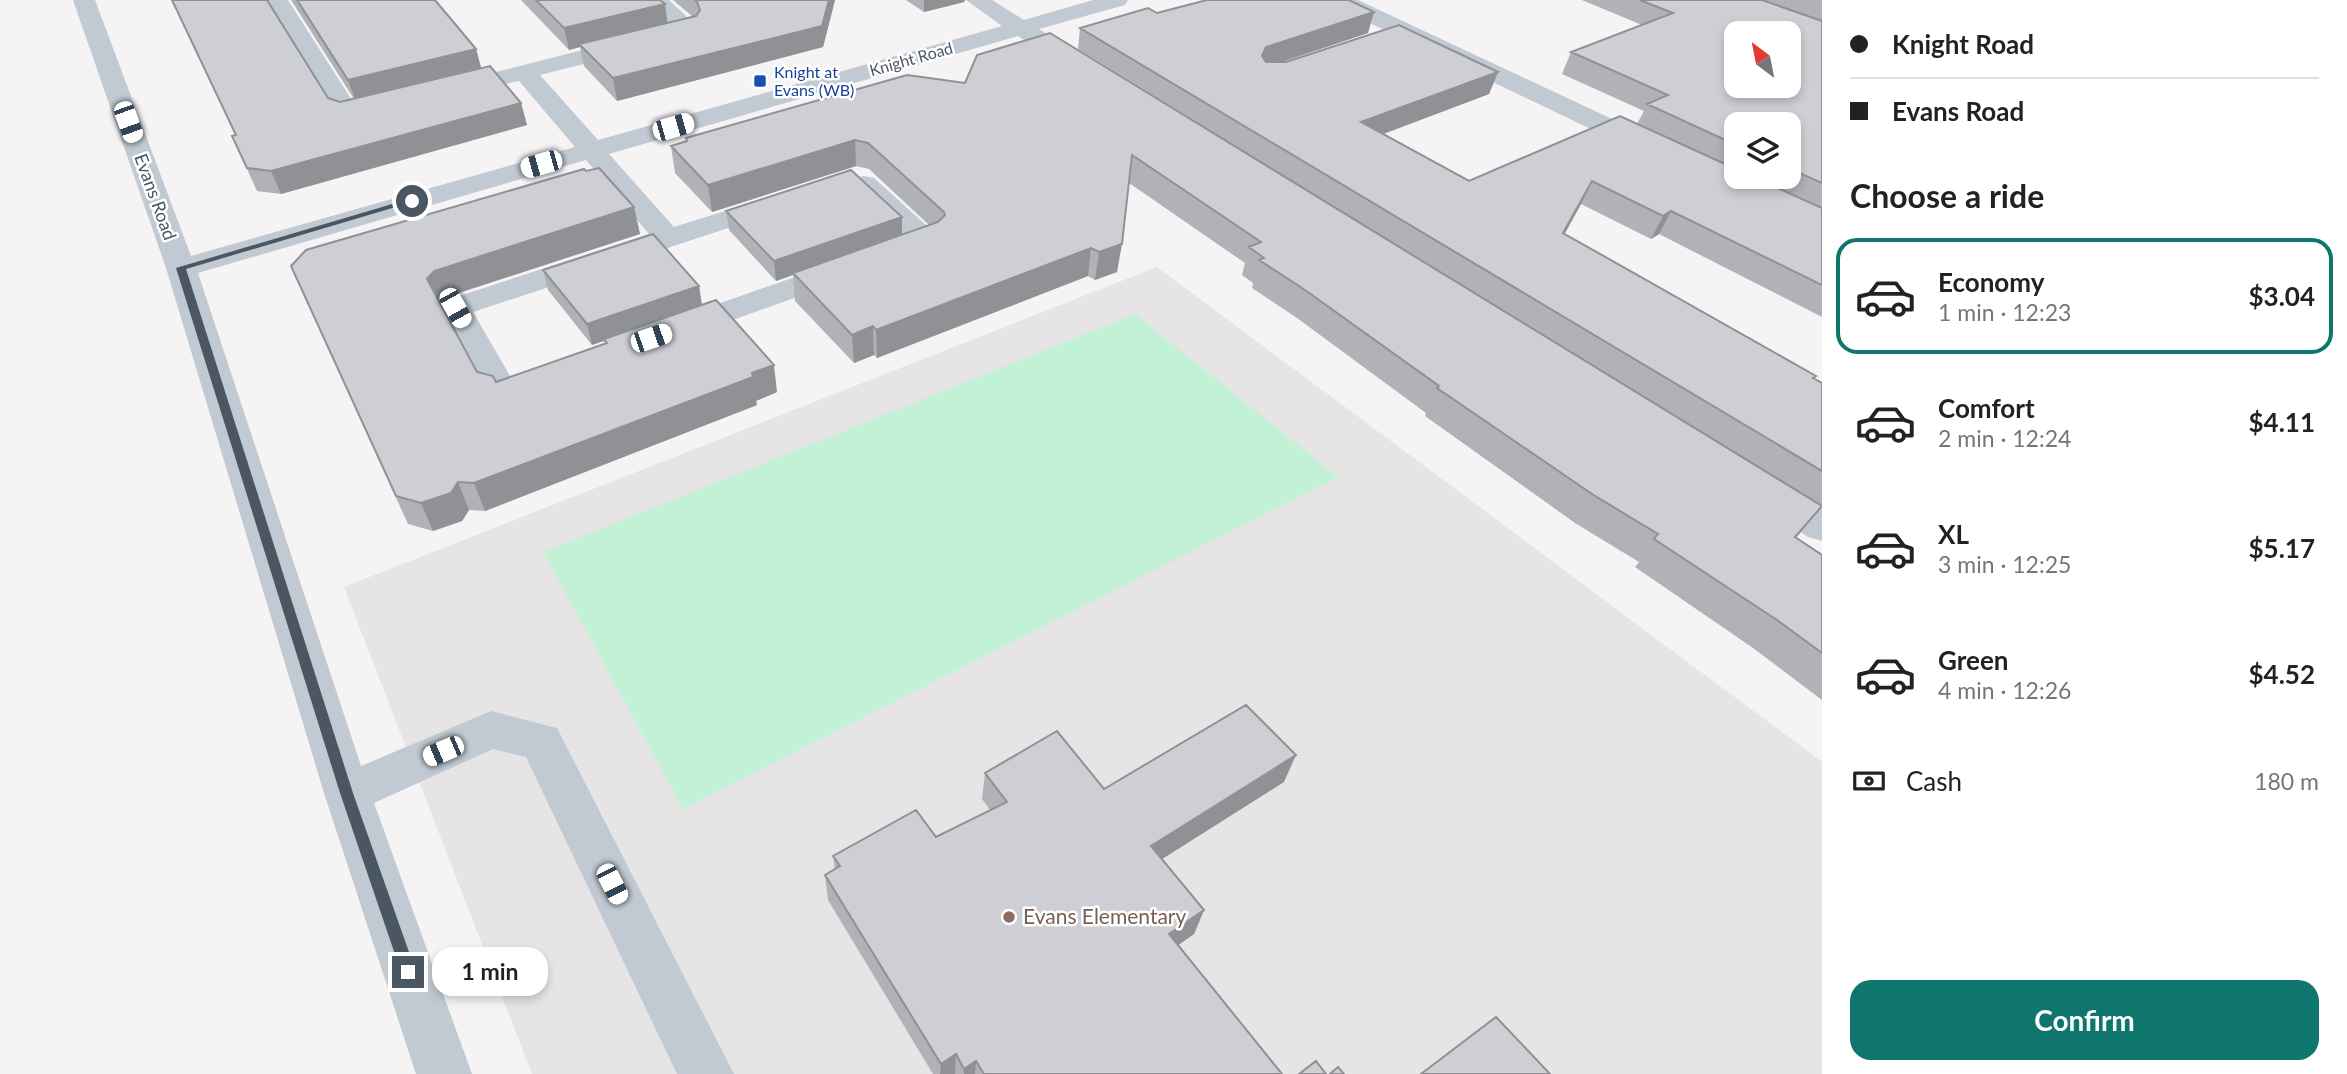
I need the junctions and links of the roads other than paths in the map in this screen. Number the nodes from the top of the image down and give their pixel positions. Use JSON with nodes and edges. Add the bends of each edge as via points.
{"nodes":[{"id":1,"x":84,"y":0,"type":"edge"},
{"id":2,"x":277,"y":0,"type":"edge"},
{"id":3,"x":656,"y":0,"type":"edge"},
{"id":4,"x":977,"y":0,"type":"edge"},
{"id":5,"x":1117,"y":0,"type":"edge"},
{"id":6,"x":1340,"y":0,"type":"edge"},
{"id":7,"x":1020,"y":28,"type":"junction"},
{"id":8,"x":1406,"y":31,"type":"junction"},
{"id":9,"x":1369,"y":43,"type":"edge"},
{"id":10,"x":525,"y":73,"type":"junction"},
{"id":11,"x":1103,"y":79,"type":"edge"},
{"id":12,"x":484,"y":82,"type":"edge"},
{"id":13,"x":403,"y":102,"type":"edge"},
{"id":14,"x":593,"y":149,"type":"junction"},
{"id":15,"x":1671,"y":156,"type":"edge"},
{"id":16,"x":668,"y":238,"type":"junction"},
{"id":17,"x":181,"y":268,"type":"junction"},
{"id":18,"x":656,"y":337,"type":"edge"},
{"id":19,"x":566,"y":369,"type":"edge"},
{"id":20,"x":1740,"y":476,"type":"edge"},
{"id":21,"x":1822,"y":527,"type":"edge"},
{"id":22,"x":346,"y":793,"type":"junction"},
{"id":23,"x":444,"y":1074,"type":"edge"},
{"id":24,"x":706,"y":1074,"type":"edge"}],
"edges":[{"from":1,"to":17,"type":"street","name":"Evans Road"},
{"from":2,"to":13,"type":"street","via":[[348,114]]},
{"from":3,"to":10,"type":"street","via":[[690,30]]},
{"from":4,"to":7,"type":"street"},
{"from":5,"to":7,"type":"street","name":"Knight Road"},
{"from":6,"to":8,"type":"street"},
{"from":7,"to":11,"type":"street"},
{"from":7,"to":14,"type":"street","name":"Knight Road"},
{"from":8,"to":9,"type":"street"},
{"from":8,"to":15,"type":"street"},
{"from":10,"to":12,"type":"street"},
{"from":10,"to":14,"type":"street"},
{"from":14,"to":16,"type":"street"},
{"from":14,"to":17,"type":"street","name":"Knight Road"},
{"from":16,"to":18,"type":"street","via":[[857,177],[927,241]]},
{"from":16,"to":19,"type":"street","via":[[455,308],[501,391]]},
{"from":17,"to":22,"type":"street","name":"Evans Road"},
{"from":20,"to":21,"type":"street"},
{"from":22,"to":23,"type":"street","name":"Evans Road"},
{"from":22,"to":24,"type":"street","via":[[491,730],[541,741]]}]}
